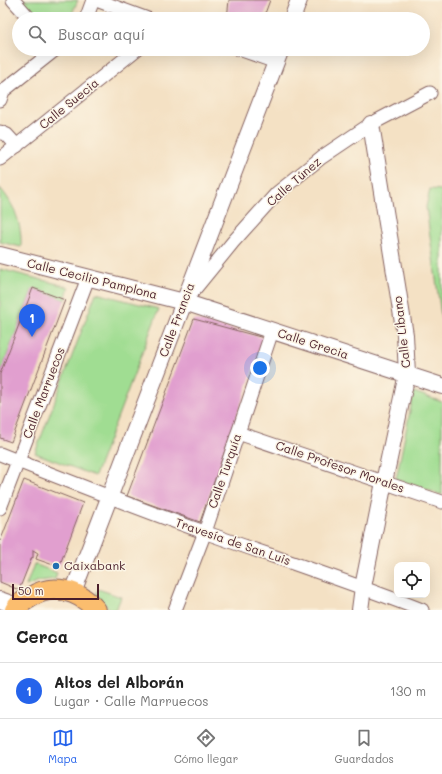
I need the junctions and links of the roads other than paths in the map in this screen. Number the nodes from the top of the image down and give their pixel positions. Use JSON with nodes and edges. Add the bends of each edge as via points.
{"nodes":[{"id":1,"x":13,"y":0,"type":"edge"},
{"id":2,"x":93,"y":0,"type":"edge"},
{"id":3,"x":96,"y":0,"type":"edge"},
{"id":4,"x":299,"y":0,"type":"edge"},
{"id":5,"x":24,"y":12,"type":"edge"},
{"id":6,"x":89,"y":12,"type":"edge"},
{"id":7,"x":129,"y":12,"type":"edge"},
{"id":8,"x":295,"y":12,"type":"edge"},
{"id":9,"x":47,"y":56,"type":"edge"},
{"id":10,"x":128,"y":56,"type":"edge"},
{"id":11,"x":278,"y":56,"type":"edge"},
{"id":12,"x":430,"y":93,"type":"dead end"},
{"id":13,"x":1,"y":94,"type":"edge"},
{"id":14,"x":371,"y":124,"type":"junction"},
{"id":15,"x":0,"y":132,"type":"edge"},
{"id":16,"x":17,"y":146,"type":"junction"},
{"id":17,"x":0,"y":160,"type":"edge"},
{"id":18,"x":0,"y":255,"type":"edge"},
{"id":19,"x":88,"y":278,"type":"junction"},
{"id":20,"x":184,"y":302,"type":"junction"},
{"id":21,"x":272,"y":331,"type":"junction"},
{"id":22,"x":407,"y":374,"type":"junction"},
{"id":23,"x":442,"y":386,"type":"edge"},
{"id":24,"x":238,"y":433,"type":"junction"},
{"id":25,"x":0,"y":454,"type":"edge"},
{"id":26,"x":17,"y":461,"type":"junction"},
{"id":27,"x":384,"y":482,"type":"junction"},
{"id":28,"x":110,"y":498,"type":"junction"},
{"id":29,"x":442,"y":502,"type":"edge"},
{"id":30,"x":0,"y":508,"type":"edge"},
{"id":31,"x":205,"y":532,"type":"junction"},
{"id":32,"x":363,"y":587,"type":"junction"},
{"id":33,"x":73,"y":592,"type":"junction"},
{"id":34,"x":11,"y":605,"type":"edge"},
{"id":35,"x":96,"y":610,"type":"edge"},
{"id":36,"x":175,"y":610,"type":"edge"},
{"id":37,"x":360,"y":610,"type":"edge"},
{"id":38,"x":422,"y":610,"type":"edge"}],
"edges":[{"from":1,"to":5,"type":"street"},
{"from":2,"to":6,"type":"street"},
{"from":3,"to":7,"type":"street"},
{"from":4,"to":8,"type":"street"},
{"from":9,"to":13,"type":"street"},
{"from":10,"to":16,"type":"street","name":"Calle Suecia"},
{"from":11,"to":20,"type":"street","name":"Calle Francia"},
{"from":12,"to":14,"type":"street","name":"Calle Túnez"},
{"from":14,"to":20,"type":"street","name":"Calle Túnez","via":[[277,192]]},
{"from":14,"to":22,"type":"street","name":"Calle Líbano","via":[[405,335]]},
{"from":15,"to":16,"type":"street","via":[[7,135]]},
{"from":16,"to":17,"type":"street","name":"Calle Suecia"},
{"from":18,"to":19,"type":"street","name":"Calle Cecilio Pamplona"},
{"from":19,"to":20,"type":"street","name":"Calle Cecilio Pamplona"},
{"from":19,"to":26,"type":"street","name":"Calle Marruecos"},
{"from":20,"to":21,"type":"street","name":"Calle Grecia"},
{"from":20,"to":28,"type":"street","name":"Calle Francia"},
{"from":21,"to":22,"type":"street","name":"Calle Grecia"},
{"from":21,"to":24,"type":"street","name":"Calle Turquía"},
{"from":22,"to":23,"type":"street","name":"Calle Grecia"},
{"from":22,"to":27,"type":"street","name":"Calle Líbano"},
{"from":24,"to":27,"type":"street","name":"Calle Profesor Morales"},
{"from":24,"to":31,"type":"street","name":"Calle Turquía"},
{"from":25,"to":26,"type":"street","name":"Travesía de San Luis"},
{"from":26,"to":28,"type":"street","name":"Travesía de San Luis"},
{"from":26,"to":30,"type":"street","name":"Calle Marruecos"},
{"from":27,"to":29,"type":"street","name":"Calle Profesor Morales"},
{"from":27,"to":32,"type":"street","name":"Calle Líbano"},
{"from":28,"to":31,"type":"street","name":"Travesía de San Luis"},
{"from":28,"to":33,"type":"street","name":"Calle Francia"},
{"from":31,"to":32,"type":"street","name":"Travesía de San Luis"},
{"from":31,"to":36,"type":"street","name":"Calle Turquía"},
{"from":32,"to":37,"type":"street","name":"Calle Líbano"},
{"from":32,"to":38,"type":"street","name":"Travesía de San Luis"},
{"from":33,"to":34,"type":"main road","via":[[48,590]]},
{"from":33,"to":35,"type":"main road","via":[[89,601]]}]}
